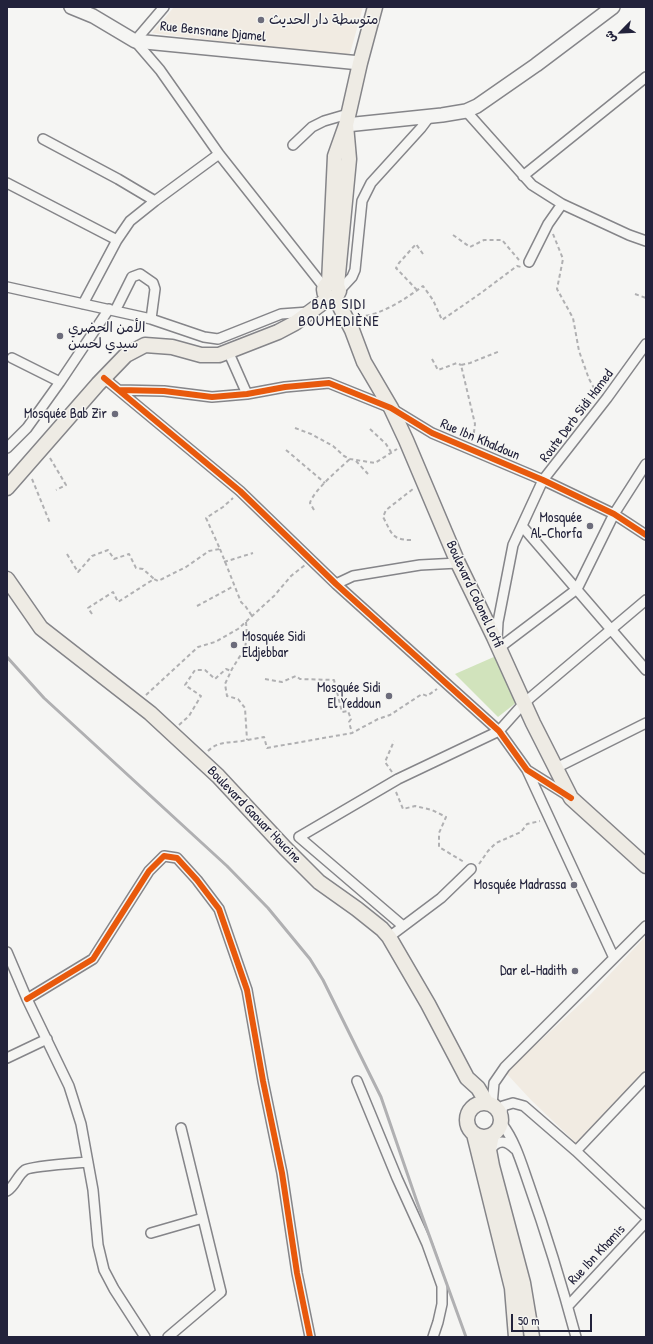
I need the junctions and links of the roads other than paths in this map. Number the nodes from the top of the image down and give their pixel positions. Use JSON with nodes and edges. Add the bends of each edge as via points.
{"nodes":[{"id":1,"x":71,"y":7,"type":"edge"},
{"id":2,"x":164,"y":7,"type":"edge"},
{"id":3,"x":375,"y":7,"type":"edge"},
{"id":4,"x":613,"y":7,"type":"edge"},
{"id":5,"x":135,"y":41,"type":"junction"},
{"id":6,"x":360,"y":63,"type":"junction"},
{"id":7,"x":646,"y":77,"type":"edge"},
{"id":8,"x":466,"y":111,"type":"junction"},
{"id":9,"x":430,"y":116,"type":"junction"},
{"id":10,"x":347,"y":120,"type":"junction"},
{"id":11,"x":44,"y":139,"type":"dead end"},
{"id":12,"x":293,"y":145,"type":"dead end"},
{"id":13,"x":219,"y":154,"type":"junction"},
{"id":14,"x":523,"y":176,"type":"junction"},
{"id":15,"x":7,"y":183,"type":"edge"},
{"id":16,"x":155,"y":201,"type":"junction"},
{"id":17,"x":562,"y":204,"type":"junction"},
{"id":18,"x":117,"y":240,"type":"junction"},
{"id":19,"x":646,"y":241,"type":"edge"},
{"id":20,"x":529,"y":262,"type":"dead end"},
{"id":21,"x":7,"y":287,"type":"edge"},
{"id":22,"x":332,"y":290,"type":"junction"},
{"id":23,"x":83,"y":304,"type":"junction"},
{"id":24,"x":112,"y":310,"type":"junction"},
{"id":25,"x":310,"y":311,"type":"junction"},
{"id":26,"x":151,"y":319,"type":"junction"},
{"id":27,"x":646,"y":344,"type":"edge"},
{"id":28,"x":228,"y":351,"type":"junction"},
{"id":29,"x":12,"y":358,"type":"dead end"},
{"id":30,"x":104,"y":378,"type":"junction"},
{"id":31,"x":60,"y":382,"type":"junction"},
{"id":32,"x":119,"y":390,"type":"junction"},
{"id":33,"x":247,"y":394,"type":"junction"},
{"id":34,"x":391,"y":408,"type":"junction"},
{"id":35,"x":7,"y":448,"type":"edge"},
{"id":36,"x":646,"y":464,"type":"edge"},
{"id":37,"x":543,"y":480,"type":"junction"},
{"id":38,"x":7,"y":488,"type":"edge"},
{"id":39,"x":614,"y":514,"type":"junction"},
{"id":40,"x":522,"y":526,"type":"junction"},
{"id":41,"x":646,"y":535,"type":"edge"},
{"id":42,"x":458,"y":563,"type":"junction"},
{"id":43,"x":7,"y":579,"type":"edge"},
{"id":44,"x":336,"y":584,"type":"junction"},
{"id":45,"x":577,"y":589,"type":"junction"},
{"id":46,"x":646,"y":600,"type":"edge"},
{"id":47,"x":610,"y":629,"type":"junction"},
{"id":48,"x":498,"y":646,"type":"junction"},
{"id":49,"x":646,"y":670,"type":"edge"},
{"id":50,"x":524,"y":703,"type":"junction"},
{"id":51,"x":646,"y":723,"type":"edge"},
{"id":52,"x":499,"y":731,"type":"junction"},
{"id":53,"x":556,"y":768,"type":"junction"},
{"id":54,"x":527,"y":770,"type":"junction"},
{"id":55,"x":571,"y":798,"type":"junction"},
{"id":56,"x":646,"y":866,"type":"edge"},
{"id":57,"x":472,"y":868,"type":"road end"},
{"id":58,"x":402,"y":926,"type":"junction"},
{"id":59,"x":646,"y":926,"type":"edge"},
{"id":60,"x":389,"y":936,"type":"junction"},
{"id":61,"x":7,"y":952,"type":"edge"},
{"id":62,"x":614,"y":958,"type":"junction"},
{"id":63,"x":27,"y":998,"type":"junction"},
{"id":64,"x":47,"y":1039,"type":"junction"},
{"id":65,"x":7,"y":1058,"type":"edge"},
{"id":66,"x":646,"y":1077,"type":"edge"},
{"id":67,"x":467,"y":1078,"type":"junction"},
{"id":68,"x":357,"y":1081,"type":"dead end"},
{"id":69,"x":489,"y":1104,"type":"junction"},
{"id":70,"x":471,"y":1109,"type":"junction"},
{"id":71,"x":498,"y":1126,"type":"junction"},
{"id":72,"x":181,"y":1128,"type":"dead end"},
{"id":73,"x":474,"y":1134,"type":"junction"},
{"id":74,"x":489,"y":1150,"type":"junction"},
{"id":75,"x":516,"y":1150,"type":"junction"},
{"id":76,"x":576,"y":1151,"type":"junction"},
{"id":77,"x":88,"y":1162,"type":"junction"},
{"id":78,"x":7,"y":1191,"type":"edge"},
{"id":79,"x":646,"y":1217,"type":"edge"},
{"id":80,"x":203,"y":1218,"type":"junction"},
{"id":81,"x":646,"y":1222,"type":"edge"},
{"id":82,"x":151,"y":1233,"type":"dead end"},
{"id":83,"x":568,"y":1306,"type":"junction"},
{"id":84,"x":145,"y":1337,"type":"edge"},
{"id":85,"x":168,"y":1337,"type":"edge"},
{"id":86,"x":310,"y":1337,"type":"edge"},
{"id":87,"x":433,"y":1337,"type":"edge"},
{"id":88,"x":516,"y":1337,"type":"edge"},
{"id":89,"x":532,"y":1337,"type":"edge"},
{"id":90,"x":576,"y":1337,"type":"edge"}],
"edges":[{"from":1,"to":5,"type":"main road","name":"Rue Bensnane Djamel","via":[[93,16]]},
{"from":2,"to":5,"type":"street"},
{"from":3,"to":6,"type":"main road"},
{"from":4,"to":8,"type":"main road","via":[[536,65]]},
{"from":5,"to":6,"type":"main road","name":"Rue Bensnane Djamel"},
{"from":5,"to":13,"type":"street","via":[[160,70]]},
{"from":6,"to":10,"type":"main road"},
{"from":7,"to":14,"type":"street"},
{"from":8,"to":9,"type":"main road"},
{"from":8,"to":14,"type":"street"},
{"from":9,"to":10,"type":"main road"},
{"from":9,"to":22,"type":"street","via":[[371,183],[362,201],[355,270],[352,276]]},
{"from":10,"to":12,"type":"street","via":[[324,121],[312,127]]},
{"from":10,"to":22,"type":"main road","via":[[335,156]]},
{"from":11,"to":16,"type":"street"},
{"from":13,"to":16,"type":"street"},
{"from":13,"to":22,"type":"street"},
{"from":14,"to":17,"type":"street","via":[[532,185]]},
{"from":15,"to":18,"type":"street"},
{"from":16,"to":18,"type":"street","via":[[130,221]]},
{"from":17,"to":19,"type":"street"},
{"from":17,"to":20,"type":"street","via":[[548,224]]},
{"from":18,"to":23,"type":"street"},
{"from":21,"to":23,"type":"street"},
{"from":22,"to":25,"type":"main road"},
{"from":22,"to":34,"type":"main road","name":"Boulevard Colonel Lotfi","via":[[352,330],[364,362]]},
{"from":23,"to":24,"type":"street"},
{"from":24,"to":26,"type":"street"},
{"from":24,"to":26,"type":"street","via":[[132,277],[140,274],[153,283],[155,289]]},
{"from":24,"to":31,"type":"street"},
{"from":25,"to":26,"type":"street","via":[[281,314],[218,339],[204,337]]},
{"from":25,"to":28,"type":"main road","via":[[278,332]]},
{"from":27,"to":37,"type":"street","name":"Route Derb Sidi Hamed"},
{"from":28,"to":30,"type":"main road","via":[[219,355],[201,355],[172,347],[145,345],[126,355]]},
{"from":28,"to":33,"type":"street"},
{"from":29,"to":31,"type":"street"},
{"from":30,"to":32,"type":"street"},
{"from":30,"to":38,"type":"main road"},
{"from":31,"to":35,"type":"street","via":[[27,428]]},
{"from":32,"to":33,"type":"street","name":"Rue Ibn Khaldoun","via":[[164,391],[212,397]]},
{"from":32,"to":44,"type":"street","via":[[240,491]]},
{"from":33,"to":34,"type":"street","name":"Rue Ibn Khaldoun","via":[[285,386],[329,383]]},
{"from":34,"to":37,"type":"street","name":"Rue Ibn Khaldoun","via":[[432,433]]},
{"from":34,"to":42,"type":"main road","name":"Boulevard Colonel Lotfi"},
{"from":36,"to":39,"type":"street"},
{"from":37,"to":39,"type":"street","name":"Rue Ibn Khaldoun"},
{"from":37,"to":40,"type":"street","name":"Route Derb Sidi Hamed"},
{"from":39,"to":41,"type":"street","name":"Rue Ibn Khaldoun"},
{"from":39,"to":45,"type":"street"},
{"from":40,"to":45,"type":"street"},
{"from":40,"to":48,"type":"street","name":"Route Derb Sidi Hamed","via":[[513,545],[498,622]]},
{"from":42,"to":44,"type":"street","via":[[420,565],[353,576]]},
{"from":42,"to":48,"type":"main road","name":"Boulevard Colonel Lotfi"},
{"from":43,"to":60,"type":"main road","name":"Boulevard Gaouar Houcine","via":[[41,628],[170,732],[218,776],[319,882],[357,908]]},
{"from":44,"to":52,"type":"street"},
{"from":45,"to":47,"type":"street"},
{"from":45,"to":48,"type":"street"},
{"from":46,"to":47,"type":"street"},
{"from":47,"to":49,"type":"street"},
{"from":47,"to":50,"type":"street"},
{"from":48,"to":50,"type":"main road","name":"Boulevard Colonel Lotfi"},
{"from":50,"to":52,"type":"street"},
{"from":50,"to":53,"type":"main road","name":"Boulevard Colonel Lotfi"},
{"from":51,"to":53,"type":"street"},
{"from":52,"to":54,"type":"street"},
{"from":52,"to":58,"type":"street","via":[[395,781],[299,837]]},
{"from":53,"to":55,"type":"main road","name":"Boulevard Colonel Lotfi"},
{"from":54,"to":55,"type":"street"},
{"from":54,"to":62,"type":"street"},
{"from":55,"to":56,"type":"main road","name":"Boulevard Colonel Lotfi"},
{"from":57,"to":58,"type":"street","via":[[441,898]]},
{"from":58,"to":60,"type":"street"},
{"from":59,"to":62,"type":"street"},
{"from":60,"to":67,"type":"main road","name":"Boulevard Gaouar Houcine"},
{"from":61,"to":63,"type":"street"},
{"from":62,"to":69,"type":"street","via":[[505,1067],[494,1083]]},
{"from":63,"to":64,"type":"street"},
{"from":63,"to":86,"type":"street","via":[[93,959],[149,871],[164,856],[177,858],[197,880],[219,909],[247,990]]},
{"from":64,"to":65,"type":"street"},
{"from":64,"to":77,"type":"street","via":[[69,1086],[81,1124]]},
{"from":66,"to":76,"type":"street"},
{"from":67,"to":69,"type":"main road"},
{"from":67,"to":70,"type":"main road"},
{"from":68,"to":87,"type":"street","via":[[427,1244],[442,1286],[442,1304]]},
{"from":69,"to":70,"type":"main road","via":[[481,1103]]},
{"from":69,"to":71,"type":"main road","via":[[498,1110]]},
{"from":70,"to":73,"type":"main road","via":[[467,1122]]},
{"from":71,"to":73,"type":"main road","via":[[483,1137]]},
{"from":71,"to":74,"type":"main road"},
{"from":71,"to":75,"type":"street","via":[[502,1124],[508,1131]]},
{"from":71,"to":76,"type":"street","via":[[503,1106],[513,1103],[524,1106]]},
{"from":72,"to":80,"type":"street"},
{"from":73,"to":88,"type":"main road","via":[[512,1288]]},
{"from":74,"to":75,"type":"street","via":[[493,1145],[505,1141]]},
{"from":74,"to":89,"type":"main road","via":[[523,1283]]},
{"from":75,"to":83,"type":"street"},
{"from":76,"to":79,"type":"street"},
{"from":77,"to":78,"type":"street","via":[[27,1169]]},
{"from":77,"to":84,"type":"street","via":[[98,1246],[104,1270]]},
{"from":80,"to":82,"type":"street"},
{"from":80,"to":85,"type":"street","via":[[221,1292]]},
{"from":81,"to":83,"type":"street","name":"Rue Ibn Khamis"},
{"from":83,"to":90,"type":"street"}]}
